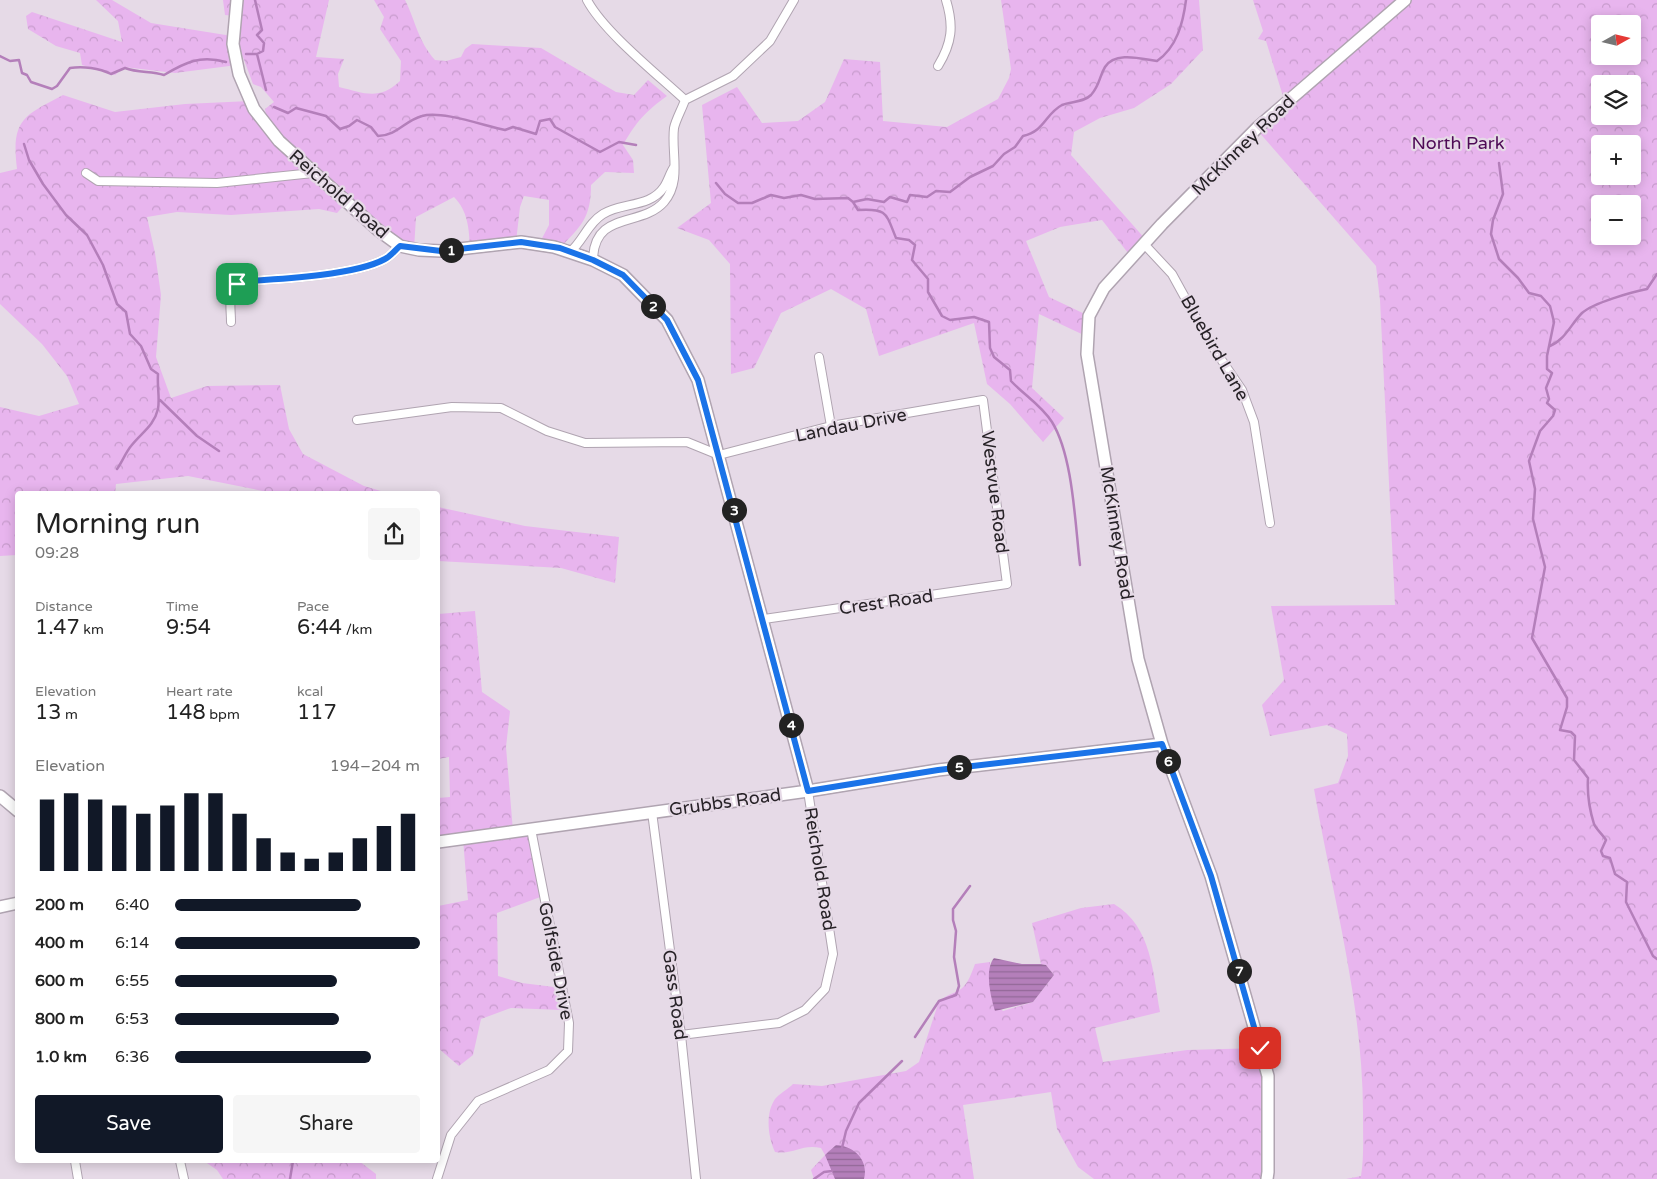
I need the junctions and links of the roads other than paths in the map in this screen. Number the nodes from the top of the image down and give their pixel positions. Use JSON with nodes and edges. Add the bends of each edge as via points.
{"nodes":[{"id":1,"x":237,"y":0,"type":"edge"},
{"id":2,"x":587,"y":0,"type":"edge"},
{"id":3,"x":794,"y":0,"type":"edge"},
{"id":4,"x":946,"y":0,"type":"edge"},
{"id":5,"x":1405,"y":0,"type":"edge"},
{"id":6,"x":938,"y":66,"type":"dead end"},
{"id":7,"x":685,"y":100,"type":"junction"},
{"id":8,"x":674,"y":166,"type":"junction"},
{"id":9,"x":86,"y":172,"type":"dead end"},
{"id":10,"x":313,"y":173,"type":"junction"},
{"id":11,"x":1144,"y":244,"type":"junction"},
{"id":12,"x":400,"y":246,"type":"junction"},
{"id":13,"x":570,"y":252,"type":"junction"},
{"id":14,"x":593,"y":260,"type":"junction"},
{"id":15,"x":231,"y":322,"type":"dead end"},
{"id":16,"x":819,"y":357,"type":"dead end"},
{"id":17,"x":983,"y":400,"type":"joint"},
{"id":18,"x":357,"y":420,"type":"dead end"},
{"id":19,"x":831,"y":426,"type":"junction"},
{"id":20,"x":719,"y":455,"type":"junction"},
{"id":21,"x":1270,"y":523,"type":"dead end"},
{"id":22,"x":1007,"y":584,"type":"joint"},
{"id":23,"x":764,"y":619,"type":"junction"},
{"id":24,"x":1162,"y":744,"type":"junction"},
{"id":25,"x":808,"y":791,"type":"junction"},
{"id":26,"x":0,"y":796,"type":"edge"},
{"id":27,"x":15,"y":808,"type":"edge"},
{"id":28,"x":652,"y":812,"type":"junction"},
{"id":29,"x":531,"y":829,"type":"junction"},
{"id":30,"x":440,"y":842,"type":"edge"},
{"id":31,"x":15,"y":904,"type":"edge"},
{"id":32,"x":0,"y":907,"type":"edge"},
{"id":33,"x":681,"y":1035,"type":"junction"},
{"id":34,"x":75,"y":1163,"type":"edge"},
{"id":35,"x":180,"y":1163,"type":"edge"},
{"id":36,"x":78,"y":1179,"type":"edge"},
{"id":37,"x":184,"y":1179,"type":"edge"},
{"id":38,"x":437,"y":1179,"type":"edge"},
{"id":39,"x":696,"y":1179,"type":"edge"},
{"id":40,"x":1267,"y":1179,"type":"edge"}],
"edges":[{"from":1,"to":10,"type":"street","name":"Reichold Road","via":[[233,44],[239,74],[254,109],[279,141]]},
{"from":2,"to":7,"type":"street","via":[[620,38]]},
{"from":3,"to":7,"type":"street","via":[[770,40],[733,76]]},
{"from":4,"to":6,"type":"street","via":[[951,16],[950,46]]},
{"from":5,"to":11,"type":"street","name":"McKinney Road","via":[[1258,127]]},
{"from":7,"to":8,"type":"street","via":[[674,128]]},
{"from":8,"to":13,"type":"street","via":[[664,187],[653,197],[603,214]]},
{"from":8,"to":14,"type":"street","via":[[675,178],[664,202],[650,212],[614,223],[593,246]]},
{"from":9,"to":10,"type":"street","via":[[98,181],[217,183]]},
{"from":10,"to":12,"type":"street","name":"Reichold Road"},
{"from":11,"to":21,"type":"street","name":"Bluebird Lane","via":[[1172,274],[1251,409]]},
{"from":11,"to":24,"type":"street","name":"McKinney Road","via":[[1104,288],[1089,316],[1087,354],[1138,659]]},
{"from":12,"to":13,"type":"street","name":"Reichold Road","via":[[441,251],[521,242]]},
{"from":12,"to":15,"type":"street","via":[[386,259],[362,267],[237,284],[231,291]]},
{"from":13,"to":14,"type":"street","name":"Reichold Road"},
{"from":14,"to":20,"type":"street","name":"Reichold Road","via":[[623,275],[667,320],[698,380]]},
{"from":16,"to":19,"type":"street"},
{"from":17,"to":19,"type":"street","name":"Landau Drive"},
{"from":17,"to":22,"type":"street","name":"Westvue Road"},
{"from":18,"to":20,"type":"street","via":[[452,407],[501,408],[547,431],[585,442],[687,442]]},
{"from":19,"to":20,"type":"street","name":"Landau Drive"},
{"from":20,"to":23,"type":"street","name":"Reichold Road"},
{"from":22,"to":23,"type":"street","name":"Crest Road"},
{"from":23,"to":25,"type":"street","name":"Reichold Road"},
{"from":24,"to":25,"type":"street","name":"Grubbs Road","via":[[948,769]]},
{"from":24,"to":40,"type":"street","name":"McKinney Road","via":[[1211,876],[1268,1076]]},
{"from":25,"to":28,"type":"street","name":"Grubbs Road"},
{"from":25,"to":33,"type":"street","name":"Reichold Road","via":[[833,954],[824,989],[805,1010],[779,1023]]},
{"from":26,"to":27,"type":"street"},
{"from":28,"to":29,"type":"street","name":"Grubbs Road"},
{"from":28,"to":33,"type":"street","name":"Gass Road"},
{"from":29,"to":30,"type":"street","name":"Grubbs Road"},
{"from":29,"to":38,"type":"street","name":"Golfside Drive","via":[[569,1023],[568,1050],[549,1070],[478,1101],[451,1136]]},
{"from":31,"to":32,"type":"street"},
{"from":33,"to":39,"type":"street","name":"Gass Road"},
{"from":34,"to":36,"type":"street"},
{"from":35,"to":37,"type":"street"}]}
